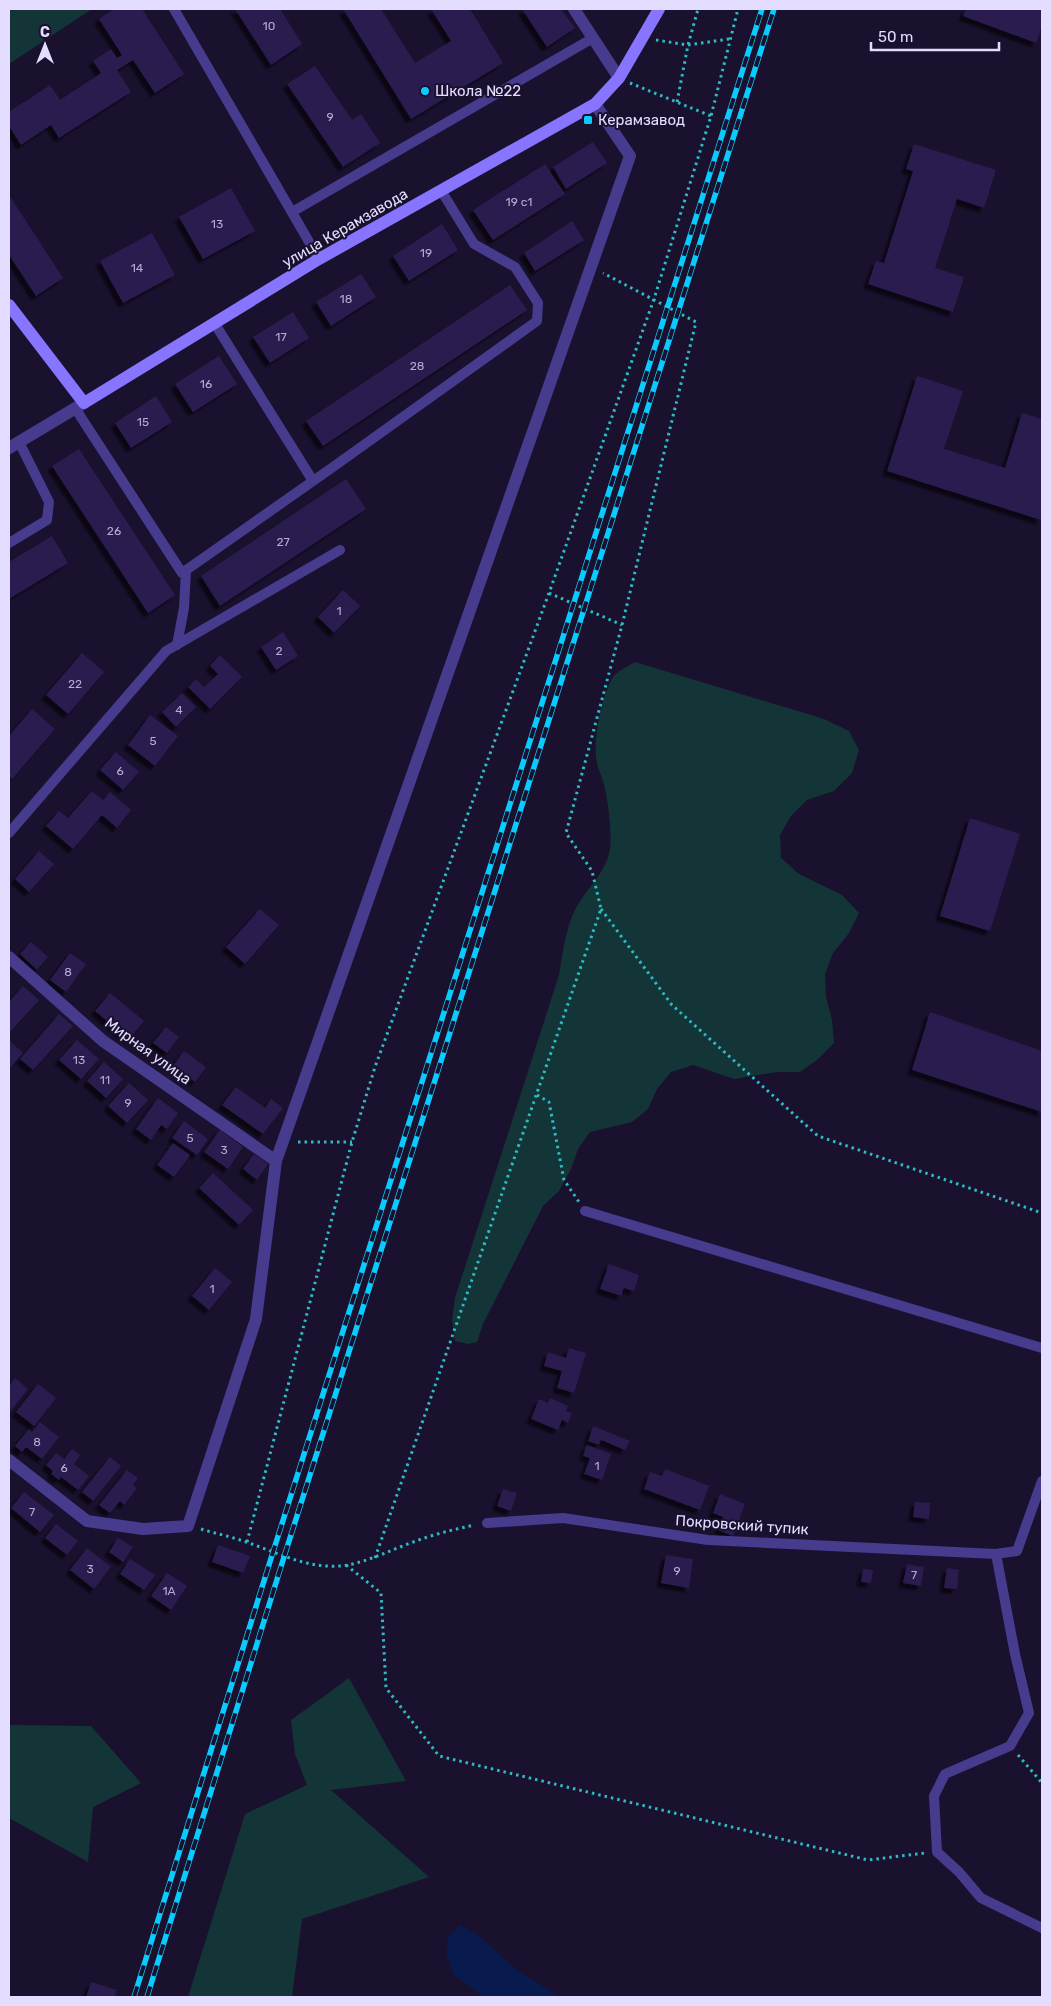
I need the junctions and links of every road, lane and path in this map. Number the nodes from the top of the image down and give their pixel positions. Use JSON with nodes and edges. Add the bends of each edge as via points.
{"nodes":[{"id":1,"x":174,"y":9,"type":"edge"},
{"id":2,"x":574,"y":9,"type":"edge"},
{"id":3,"x":658,"y":9,"type":"edge"},
{"id":4,"x":698,"y":9,"type":"edge"},
{"id":5,"x":738,"y":9,"type":"edge"},
{"id":6,"x":593,"y":38,"type":"junction"},
{"id":7,"x":642,"y":38,"type":"junction"},
{"id":8,"x":729,"y":39,"type":"junction"},
{"id":9,"x":688,"y":45,"type":"junction"},
{"id":10,"x":619,"y":78,"type":"junction"},
{"id":11,"x":677,"y":102,"type":"junction"},
{"id":12,"x":595,"y":104,"type":"junction"},
{"id":13,"x":711,"y":116,"type":"junction"},
{"id":14,"x":442,"y":192,"type":"junction"},
{"id":15,"x":292,"y":212,"type":"junction"},
{"id":16,"x":319,"y":259,"type":"junction"},
{"id":17,"x":591,"y":267,"type":"junction"},
{"id":18,"x":654,"y":299,"type":"junction"},
{"id":19,"x":9,"y":306,"type":"edge"},
{"id":20,"x":215,"y":324,"type":"junction"},
{"id":21,"x":79,"y":406,"type":"junction"},
{"id":22,"x":14,"y":445,"type":"edge"},
{"id":23,"x":313,"y":481,"type":"junction"},
{"id":24,"x":9,"y":543,"type":"edge"},
{"id":25,"x":340,"y":550,"type":"dead end"},
{"id":26,"x":186,"y":570,"type":"junction"},
{"id":27,"x":549,"y":593,"type":"junction"},
{"id":28,"x":622,"y":625,"type":"junction"},
{"id":29,"x":177,"y":645,"type":"junction"},
{"id":30,"x":9,"y":833,"type":"edge"},
{"id":31,"x":601,"y":909,"type":"junction"},
{"id":32,"x":9,"y":957,"type":"edge"},
{"id":33,"x":537,"y":1095,"type":"junction"},
{"id":34,"x":282,"y":1142,"type":"junction"},
{"id":35,"x":352,"y":1142,"type":"junction"},
{"id":36,"x":276,"y":1160,"type":"junction"},
{"id":37,"x":585,"y":1211,"type":"joint"},
{"id":38,"x":1042,"y":1213,"type":"edge"},
{"id":39,"x":1042,"y":1348,"type":"edge"},
{"id":40,"x":9,"y":1460,"type":"edge"},
{"id":41,"x":1042,"y":1481,"type":"edge"},
{"id":42,"x":486,"y":1523,"type":"joint"},
{"id":43,"x":188,"y":1526,"type":"junction"},
{"id":44,"x":247,"y":1542,"type":"junction"},
{"id":45,"x":996,"y":1554,"type":"junction"},
{"id":46,"x":375,"y":1558,"type":"junction"},
{"id":47,"x":346,"y":1565,"type":"junction"},
{"id":48,"x":1010,"y":1746,"type":"junction"},
{"id":49,"x":1042,"y":1783,"type":"edge"},
{"id":50,"x":937,"y":1852,"type":"junction"},
{"id":51,"x":1042,"y":1928,"type":"edge"}],
"edges":[{"from":1,"to":15,"type":"lane"},
{"from":2,"to":6,"type":"street"},
{"from":3,"to":7,"type":"street","name":"улица Керамзавода"},
{"from":4,"to":9,"type":"path"},
{"from":5,"to":8,"type":"path"},
{"from":6,"to":10,"type":"street"},
{"from":6,"to":15,"type":"lane"},
{"from":7,"to":9,"type":"path"},
{"from":7,"to":10,"type":"street","name":"улица Керамзавода"},
{"from":8,"to":9,"type":"path"},
{"from":8,"to":13,"type":"path"},
{"from":9,"to":11,"type":"path"},
{"from":10,"to":11,"type":"path"},
{"from":10,"to":12,"type":"street","name":"улица Керамзавода"},
{"from":11,"to":13,"type":"path"},
{"from":12,"to":14,"type":"street","name":"улица Керамзавода"},
{"from":12,"to":17,"type":"street","via":[[630,156]]},
{"from":13,"to":18,"type":"path"},
{"from":14,"to":16,"type":"street","name":"улица Керамзавода"},
{"from":14,"to":23,"type":"lane","via":[[474,244],[515,267],[538,303],[537,321]]},
{"from":15,"to":16,"type":"lane"},
{"from":16,"to":20,"type":"street","name":"улица Керамзавода"},
{"from":17,"to":18,"type":"path"},
{"from":17,"to":34,"type":"street"},
{"from":18,"to":27,"type":"path"},
{"from":18,"to":28,"type":"path","via":[[696,322]]},
{"from":19,"to":21,"type":"street"},
{"from":20,"to":21,"type":"street","name":"улица Керамзавода"},
{"from":20,"to":23,"type":"lane"},
{"from":21,"to":22,"type":"street","name":"улица Керамзавода"},
{"from":21,"to":26,"type":"lane","via":[[182,573]]},
{"from":22,"to":24,"type":"lane","via":[[49,502],[47,520]]},
{"from":23,"to":26,"type":"lane"},
{"from":25,"to":29,"type":"lane"},
{"from":26,"to":29,"type":"lane","via":[[184,608]]},
{"from":27,"to":28,"type":"path"},
{"from":27,"to":35,"type":"path","via":[[374,1067]]},
{"from":28,"to":31,"type":"path","via":[[566,833],[592,871]]},
{"from":29,"to":30,"type":"lane","via":[[166,652]]},
{"from":31,"to":33,"type":"path"},
{"from":31,"to":38,"type":"path","via":[[672,1005],[818,1136]]},
{"from":32,"to":36,"type":"street","name":"Мирная улица","via":[[103,1041]]},
{"from":33,"to":37,"type":"path","via":[[549,1102],[564,1180]]},
{"from":33,"to":46,"type":"path"},
{"from":34,"to":35,"type":"path"},
{"from":34,"to":36,"type":"street"},
{"from":35,"to":44,"type":"path"},
{"from":36,"to":43,"type":"street","via":[[256,1319]]},
{"from":37,"to":39,"type":"lane"},
{"from":40,"to":43,"type":"street","via":[[87,1521],[143,1529]]},
{"from":41,"to":45,"type":"lane","name":"Покровский тупик","via":[[1017,1551]]},
{"from":42,"to":45,"type":"lane","name":"Покровский тупик","via":[[564,1518],[708,1540]]},
{"from":42,"to":46,"type":"path","via":[[423,1538]]},
{"from":43,"to":44,"type":"path"},
{"from":44,"to":47,"type":"path","via":[[293,1560],[320,1566]]},
{"from":45,"to":48,"type":"lane","via":[[1029,1713]]},
{"from":46,"to":47,"type":"path"},
{"from":47,"to":50,"type":"path","via":[[381,1593],[386,1688],[440,1756],[868,1860]]},
{"from":48,"to":49,"type":"path"},
{"from":48,"to":50,"type":"lane","via":[[945,1774],[934,1796]]},
{"from":50,"to":51,"type":"lane","via":[[981,1898]]}]}
